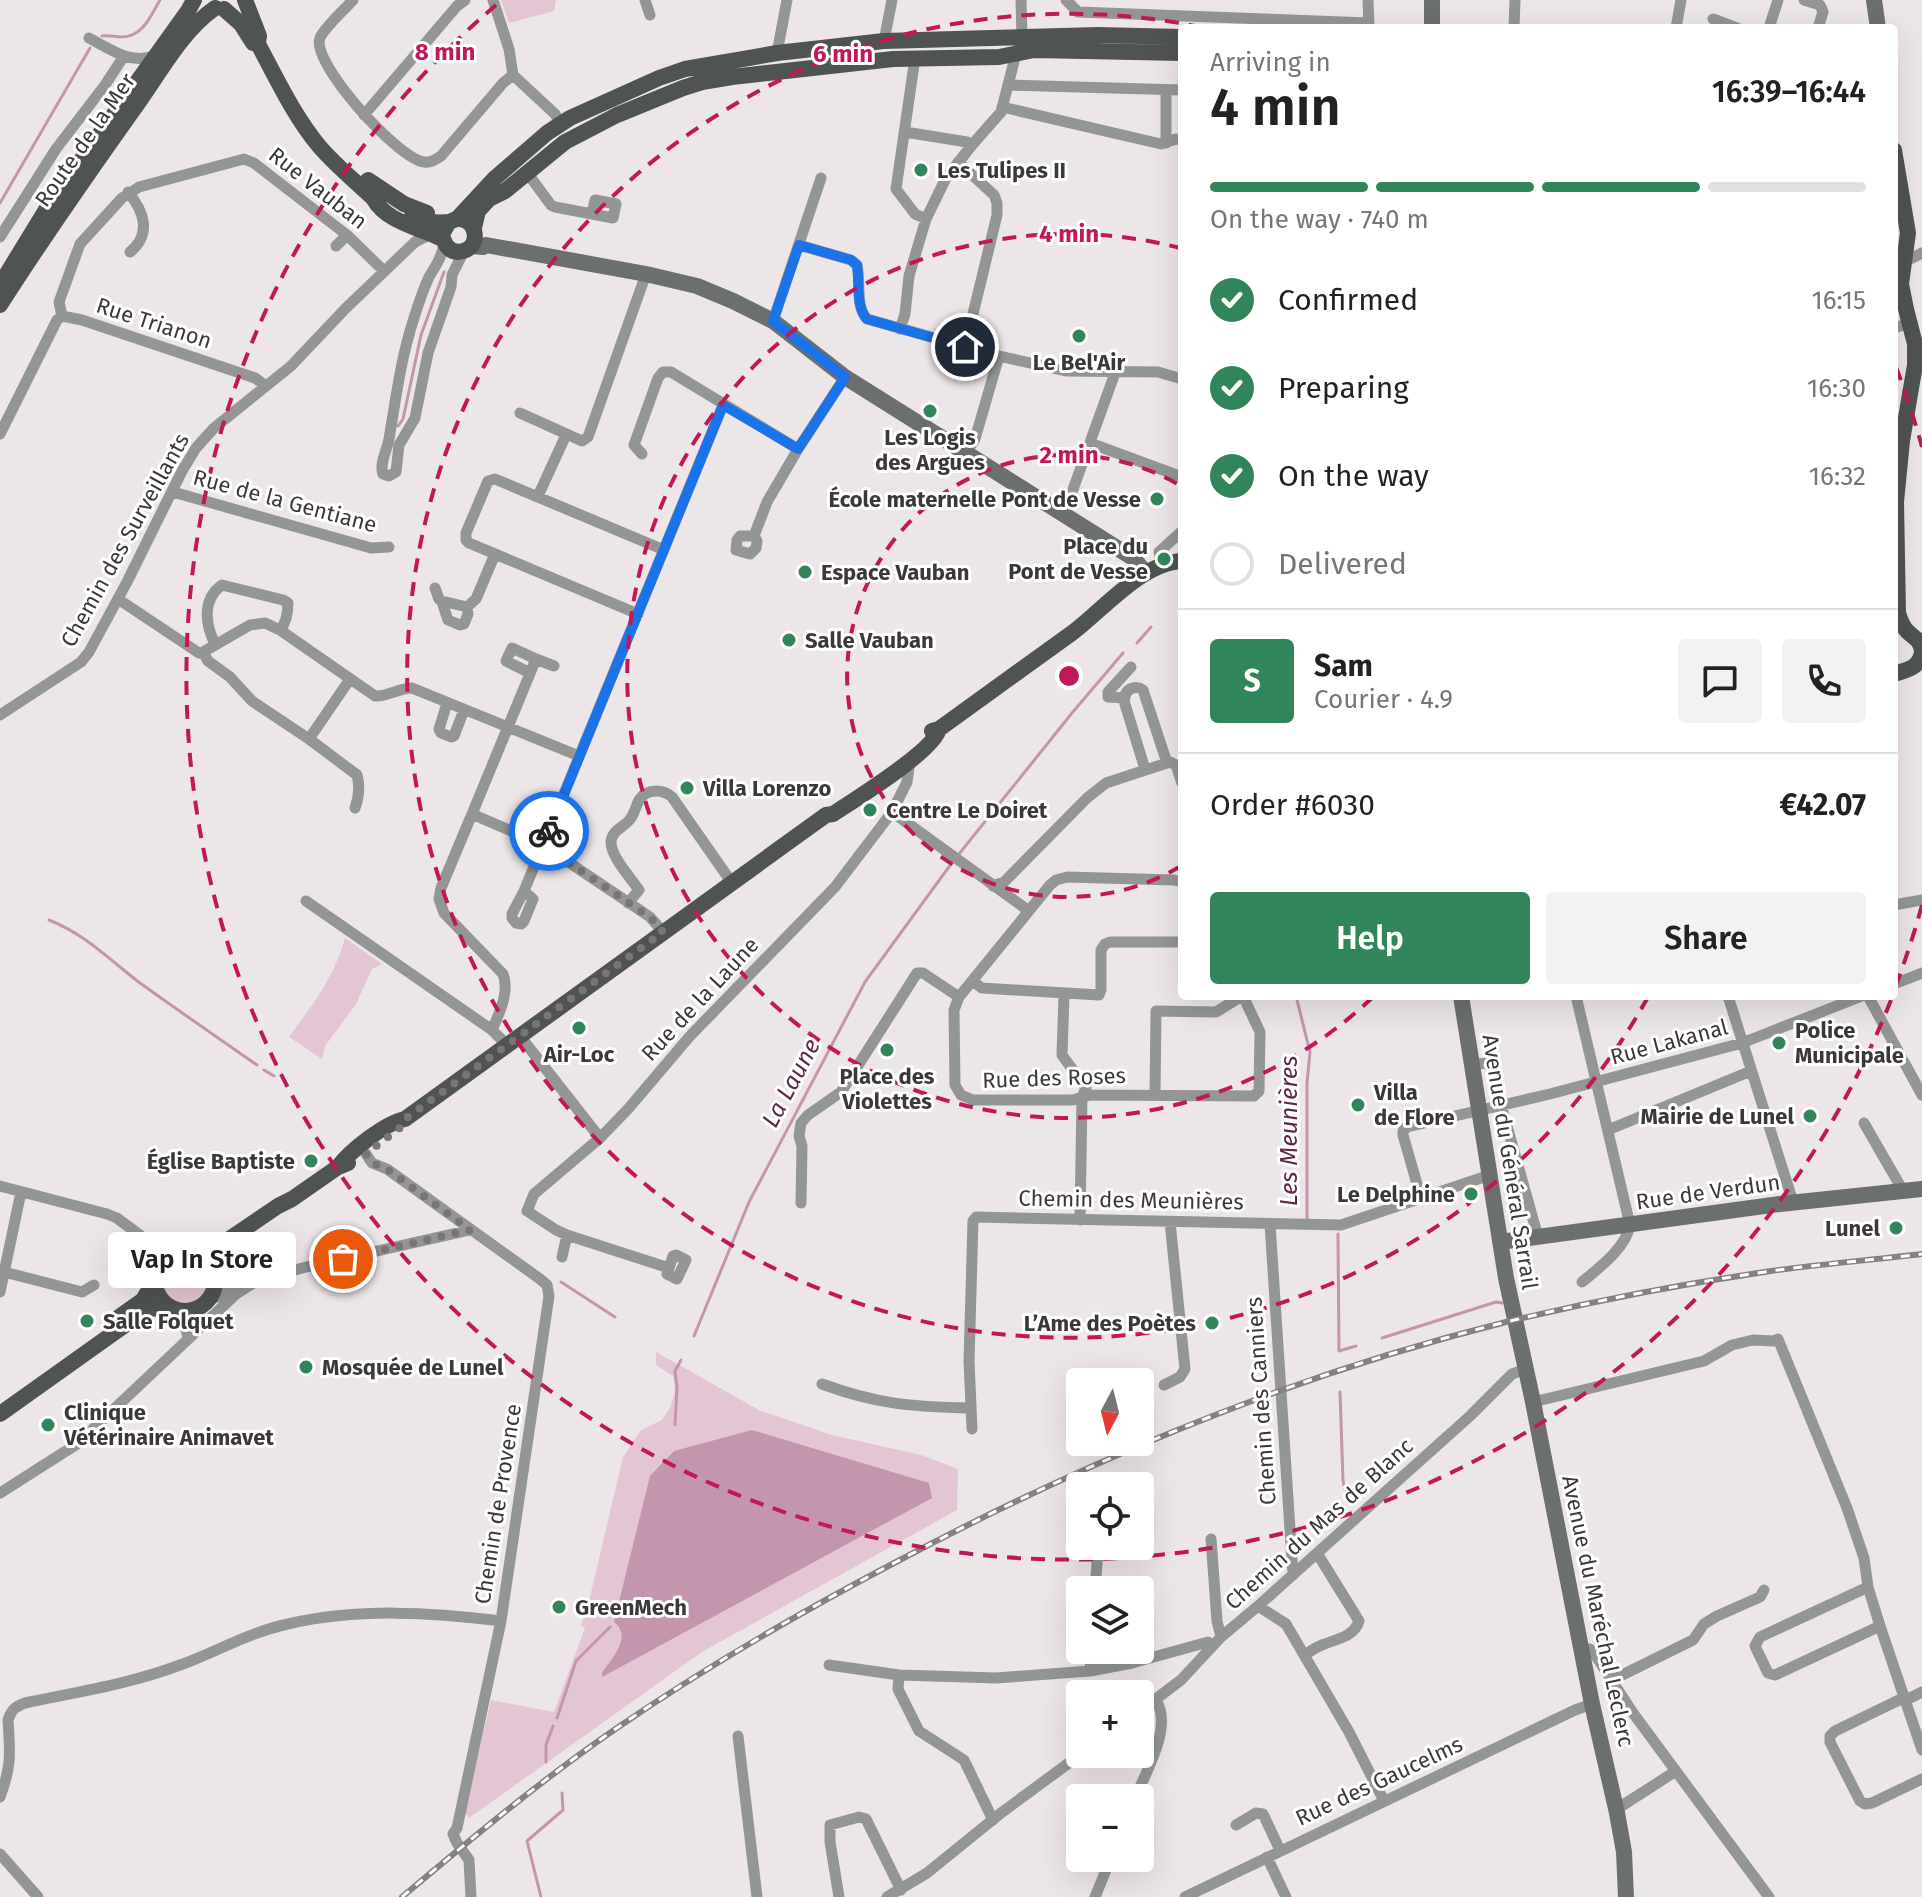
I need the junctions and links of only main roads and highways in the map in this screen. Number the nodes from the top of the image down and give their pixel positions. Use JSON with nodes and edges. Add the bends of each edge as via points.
{"nodes":[{"id":1,"x":194,"y":0,"type":"edge"},
{"id":2,"x":243,"y":0,"type":"edge"},
{"id":3,"x":1432,"y":0,"type":"edge"},
{"id":4,"x":1874,"y":0,"type":"edge"},
{"id":5,"x":214,"y":6,"type":"edge"},
{"id":6,"x":1432,"y":24,"type":"edge"},
{"id":7,"x":1877,"y":24,"type":"edge"},
{"id":8,"x":1178,"y":37,"type":"edge"},
{"id":9,"x":1030,"y":41,"type":"junction"},
{"id":10,"x":258,"y":44,"type":"junction"},
{"id":11,"x":1178,"y":53,"type":"edge"},
{"id":12,"x":1898,"y":167,"type":"edge"},
{"id":13,"x":345,"y":171,"type":"junction"},
{"id":14,"x":373,"y":198,"type":"junction"},
{"id":15,"x":473,"y":199,"type":"junction"},
{"id":16,"x":453,"y":221,"type":"junction"},
{"id":17,"x":439,"y":239,"type":"junction"},
{"id":18,"x":474,"y":241,"type":"junction"},
{"id":19,"x":1899,"y":261,"type":"edge"},
{"id":20,"x":0,"y":285,"type":"edge"},
{"id":21,"x":0,"y":305,"type":"edge"},
{"id":22,"x":1902,"y":326,"type":"edge"},
{"id":23,"x":1898,"y":476,"type":"edge"},
{"id":24,"x":1178,"y":562,"type":"edge"},
{"id":25,"x":1178,"y":571,"type":"edge"},
{"id":26,"x":1148,"y":577,"type":"junction"},
{"id":27,"x":1898,"y":613,"type":"edge"},
{"id":28,"x":1912,"y":655,"type":"edge"},
{"id":29,"x":1462,"y":1000,"type":"edge"},
{"id":30,"x":405,"y":1119,"type":"junction"},
{"id":31,"x":338,"y":1167,"type":"junction"},
{"id":32,"x":1922,"y":1189,"type":"edge"},
{"id":33,"x":292,"y":1199,"type":"junction"},
{"id":34,"x":1500,"y":1242,"type":"junction"},
{"id":35,"x":197,"y":1254,"type":"junction"},
{"id":36,"x":156,"y":1276,"type":"junction"},
{"id":37,"x":214,"y":1276,"type":"junction"},
{"id":38,"x":172,"y":1309,"type":"junction"},
{"id":39,"x":1518,"y":1335,"type":"joint"},
{"id":40,"x":0,"y":1406,"type":"edge"},
{"id":41,"x":0,"y":1414,"type":"edge"},
{"id":42,"x":1626,"y":1897,"type":"edge"}],
"edges":[{"from":1,"to":20,"type":"main road","name":"Route de la Mer","via":[[49,205]]},
{"from":2,"to":5,"type":"main road","name":"Route de la Mer"},
{"from":2,"to":10,"type":"main road"},
{"from":3,"to":6,"type":"main road"},
{"from":4,"to":7,"type":"main road"},
{"from":5,"to":10,"type":"main road","via":[[241,24]]},
{"from":5,"to":21,"type":"main road","name":"Route de la Mer","via":[[176,49]]},
{"from":8,"to":9,"type":"main road"},
{"from":9,"to":11,"type":"main road"},
{"from":9,"to":15,"type":"main road","via":[[884,41],[685,69],[561,124]]},
{"from":9,"to":18,"type":"main road","via":[[1016,54],[999,57],[893,59],[692,85],[565,142],[482,206]]},
{"from":10,"to":13,"type":"main road","via":[[306,128]]},
{"from":12,"to":19,"type":"main road","via":[[1914,235]]},
{"from":13,"to":14,"type":"main road"},
{"from":13,"to":15,"type":"main road","via":[[426,213],[448,212]]},
{"from":14,"to":16,"type":"main road","via":[[412,218]]},
{"from":14,"to":17,"type":"main road","via":[[413,234]]},
{"from":15,"to":16,"type":"main road"},
{"from":16,"to":17,"type":"main road"},
{"from":16,"to":18,"type":"main road","via":[[467,221]]},
{"from":17,"to":18,"type":"main road","via":[[453,251]]},
{"from":18,"to":26,"type":"main road","via":[[646,274],[719,294],[773,321],[845,377],[1133,558]]},
{"from":19,"to":22,"type":"main road"},
{"from":22,"to":23,"type":"main road","via":[[1915,344],[1915,365]]},
{"from":24,"to":26,"type":"main road","via":[[1162,565]]},
{"from":25,"to":26,"type":"main road"},
{"from":26,"to":30,"type":"main road","via":[[1105,614],[1093,617],[939,729],[924,750],[826,811]]},
{"from":27,"to":28,"type":"main road"},
{"from":29,"to":34,"type":"main road","name":"Avenue du Général Sarrail"},
{"from":30,"to":31,"type":"main road","via":[[366,1154]]},
{"from":30,"to":31,"type":"main road","via":[[348,1154]]},
{"from":31,"to":33,"type":"main road"},
{"from":32,"to":34,"type":"main road","name":"Rue de Verdun"},
{"from":33,"to":35,"type":"main road","via":[[216,1248]]},
{"from":33,"to":37,"type":"main road","via":[[222,1256]]},
{"from":34,"to":39,"type":"main road","name":"Avenue du Général Sarrail"},
{"from":35,"to":36,"type":"main road","via":[[169,1256]]},
{"from":35,"to":37,"type":"main road"},
{"from":36,"to":38,"type":"main road","via":[[156,1292]]},
{"from":36,"to":40,"type":"main road","via":[[143,1300]]},
{"from":37,"to":38,"type":"main road","via":[[203,1306]]},
{"from":38,"to":41,"type":"main road","via":[[150,1309]]},
{"from":39,"to":42,"type":"main road","name":"Avenue du Maréchal Leclerc","via":[[1624,1852]]}]}
